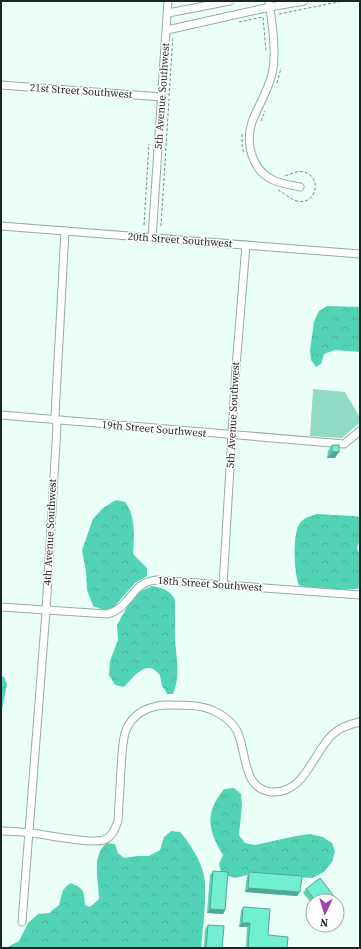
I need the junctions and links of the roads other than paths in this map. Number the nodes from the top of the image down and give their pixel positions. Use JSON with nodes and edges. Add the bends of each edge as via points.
{"nodes":[{"id":1,"x":168,"y":1,"type":"edge"},
{"id":2,"x":230,"y":1,"type":"edge"},
{"id":3,"x":304,"y":1,"type":"edge"},
{"id":4,"x":270,"y":4,"type":"edge"},
{"id":5,"x":168,"y":13,"type":"junction"},
{"id":6,"x":167,"y":30,"type":"junction"},
{"id":7,"x":1,"y":85,"type":"edge"},
{"id":8,"x":162,"y":97,"type":"junction"},
{"id":9,"x":300,"y":187,"type":"dead end"},
{"id":10,"x":1,"y":226,"type":"edge"},
{"id":11,"x":65,"y":231,"type":"junction"},
{"id":12,"x":152,"y":238,"type":"junction"},
{"id":13,"x":246,"y":245,"type":"junction"},
{"id":14,"x":360,"y":254,"type":"edge"},
{"id":15,"x":1,"y":415,"type":"edge"},
{"id":16,"x":55,"y":420,"type":"junction"},
{"id":17,"x":360,"y":431,"type":"edge"},
{"id":18,"x":232,"y":435,"type":"junction"},
{"id":19,"x":223,"y":585,"type":"junction"},
{"id":20,"x":360,"y":596,"type":"edge"},
{"id":21,"x":1,"y":607,"type":"edge"},
{"id":22,"x":46,"y":611,"type":"junction"},
{"id":23,"x":360,"y":722,"type":"edge"},
{"id":24,"x":1,"y":831,"type":"edge"},
{"id":25,"x":29,"y":832,"type":"junction"},
{"id":26,"x":20,"y":920,"type":"dead end"}],
"edges":[{"from":1,"to":5,"type":"street","name":"5th Avenue Southwest"},
{"from":2,"to":5,"type":"street"},
{"from":3,"to":4,"type":"street"},
{"from":4,"to":6,"type":"street"},
{"from":4,"to":9,"type":"street","via":[[273,72],[252,123],[249,145],[254,160],[265,175],[276,181]]},
{"from":5,"to":6,"type":"street","name":"5th Avenue Southwest"},
{"from":6,"to":8,"type":"street","name":"5th Avenue Southwest"},
{"from":7,"to":8,"type":"street","name":"21st Street Southwest"},
{"from":8,"to":12,"type":"street","name":"5th Avenue Southwest"},
{"from":10,"to":11,"type":"street","name":"20th Street Southwest"},
{"from":11,"to":12,"type":"street","name":"20th Street Southwest"},
{"from":11,"to":16,"type":"street","name":"4th Avenue Southwest"},
{"from":12,"to":13,"type":"street","name":"20th Street Southwest"},
{"from":13,"to":14,"type":"street","name":"20th Street Southwest"},
{"from":13,"to":18,"type":"street","name":"5th Avenue Southwest"},
{"from":15,"to":16,"type":"street","name":"19th Street Southwest"},
{"from":16,"to":18,"type":"street","name":"19th Street Southwest"},
{"from":16,"to":22,"type":"street","name":"4th Avenue Southwest","via":[[57,426]]},
{"from":17,"to":18,"type":"street","name":"19th Street Southwest","via":[[344,444]]},
{"from":18,"to":19,"type":"street","name":"5th Avenue Southwest"},
{"from":19,"to":20,"type":"street","name":"18th Street Southwest"},
{"from":19,"to":22,"type":"street","name":"18th Street Southwest","via":[[150,580],[140,585],[123,607],[114,613],[99,615]]},
{"from":21,"to":22,"type":"street","name":"18th Street Southwest"},
{"from":22,"to":25,"type":"street","name":"4th Avenue Southwest"},
{"from":23,"to":25,"type":"street","via":[[341,728],[329,737],[297,784],[273,792],[261,789],[254,782],[247,769],[238,732],[224,716],[198,706],[154,706],[143,710],[133,719],[126,732],[118,821],[110,837],[90,841]]},
{"from":24,"to":25,"type":"street"},
{"from":25,"to":26,"type":"street","name":"4th Avenue Southwest"}]}
